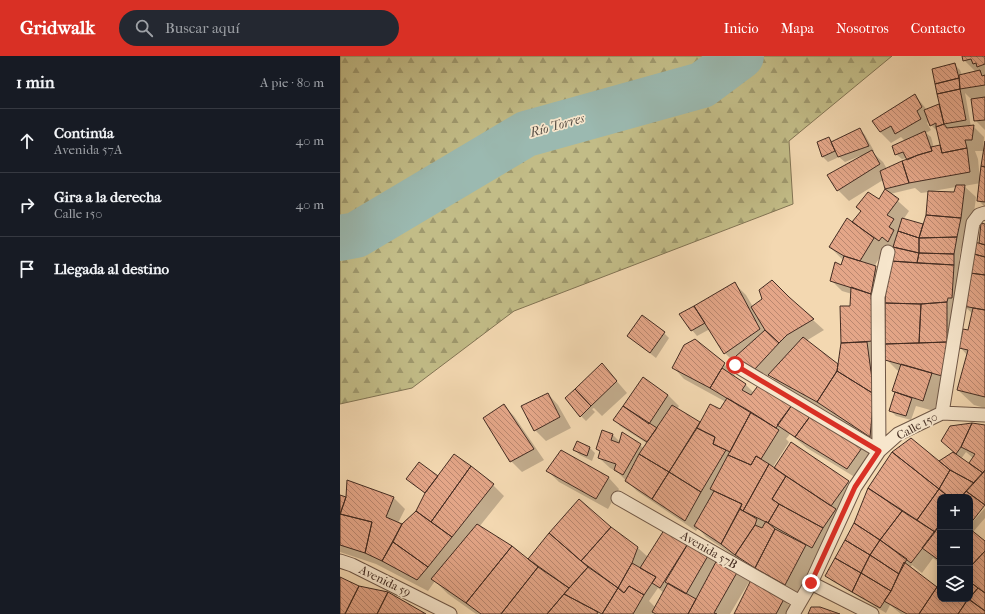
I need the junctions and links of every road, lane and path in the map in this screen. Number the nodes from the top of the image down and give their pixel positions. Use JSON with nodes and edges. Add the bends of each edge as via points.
{"nodes":[{"id":1,"x":982,"y":214,"type":"edge"},
{"id":2,"x":888,"y":252,"type":"dead end"},
{"id":3,"x":735,"y":365,"type":"dead end"},
{"id":4,"x":942,"y":413,"type":"junction"},
{"id":5,"x":985,"y":415,"type":"edge"},
{"id":6,"x":879,"y":451,"type":"junction"},
{"id":7,"x":618,"y":498,"type":"dead end"},
{"id":8,"x":340,"y":561,"type":"edge"},
{"id":9,"x":811,"y":583,"type":"junction"},
{"id":10,"x":800,"y":602,"type":"junction"},
{"id":11,"x":450,"y":614,"type":"edge"},
{"id":12,"x":793,"y":614,"type":"edge"},
{"id":13,"x":872,"y":614,"type":"edge"}],
"edges":[{"from":1,"to":4,"type":"lane","name":"Calle 150","via":[[973,223]]},
{"from":2,"to":6,"type":"lane","via":[[878,297]]},
{"from":3,"to":6,"type":"lane"},
{"from":4,"to":5,"type":"lane"},
{"from":4,"to":6,"type":"lane","name":"Calle 150","via":[[898,434]]},
{"from":6,"to":9,"type":"lane","name":"Calle 150","via":[[855,487]]},
{"from":7,"to":10,"type":"lane","name":"Avenida 57B"},
{"from":8,"to":11,"type":"lane","name":"Avenida 59","via":[[380,578]]},
{"from":9,"to":10,"type":"lane","name":"Calle 150"},
{"from":9,"to":13,"type":"lane"},
{"from":10,"to":12,"type":"lane","name":"Calle 150"}]}
